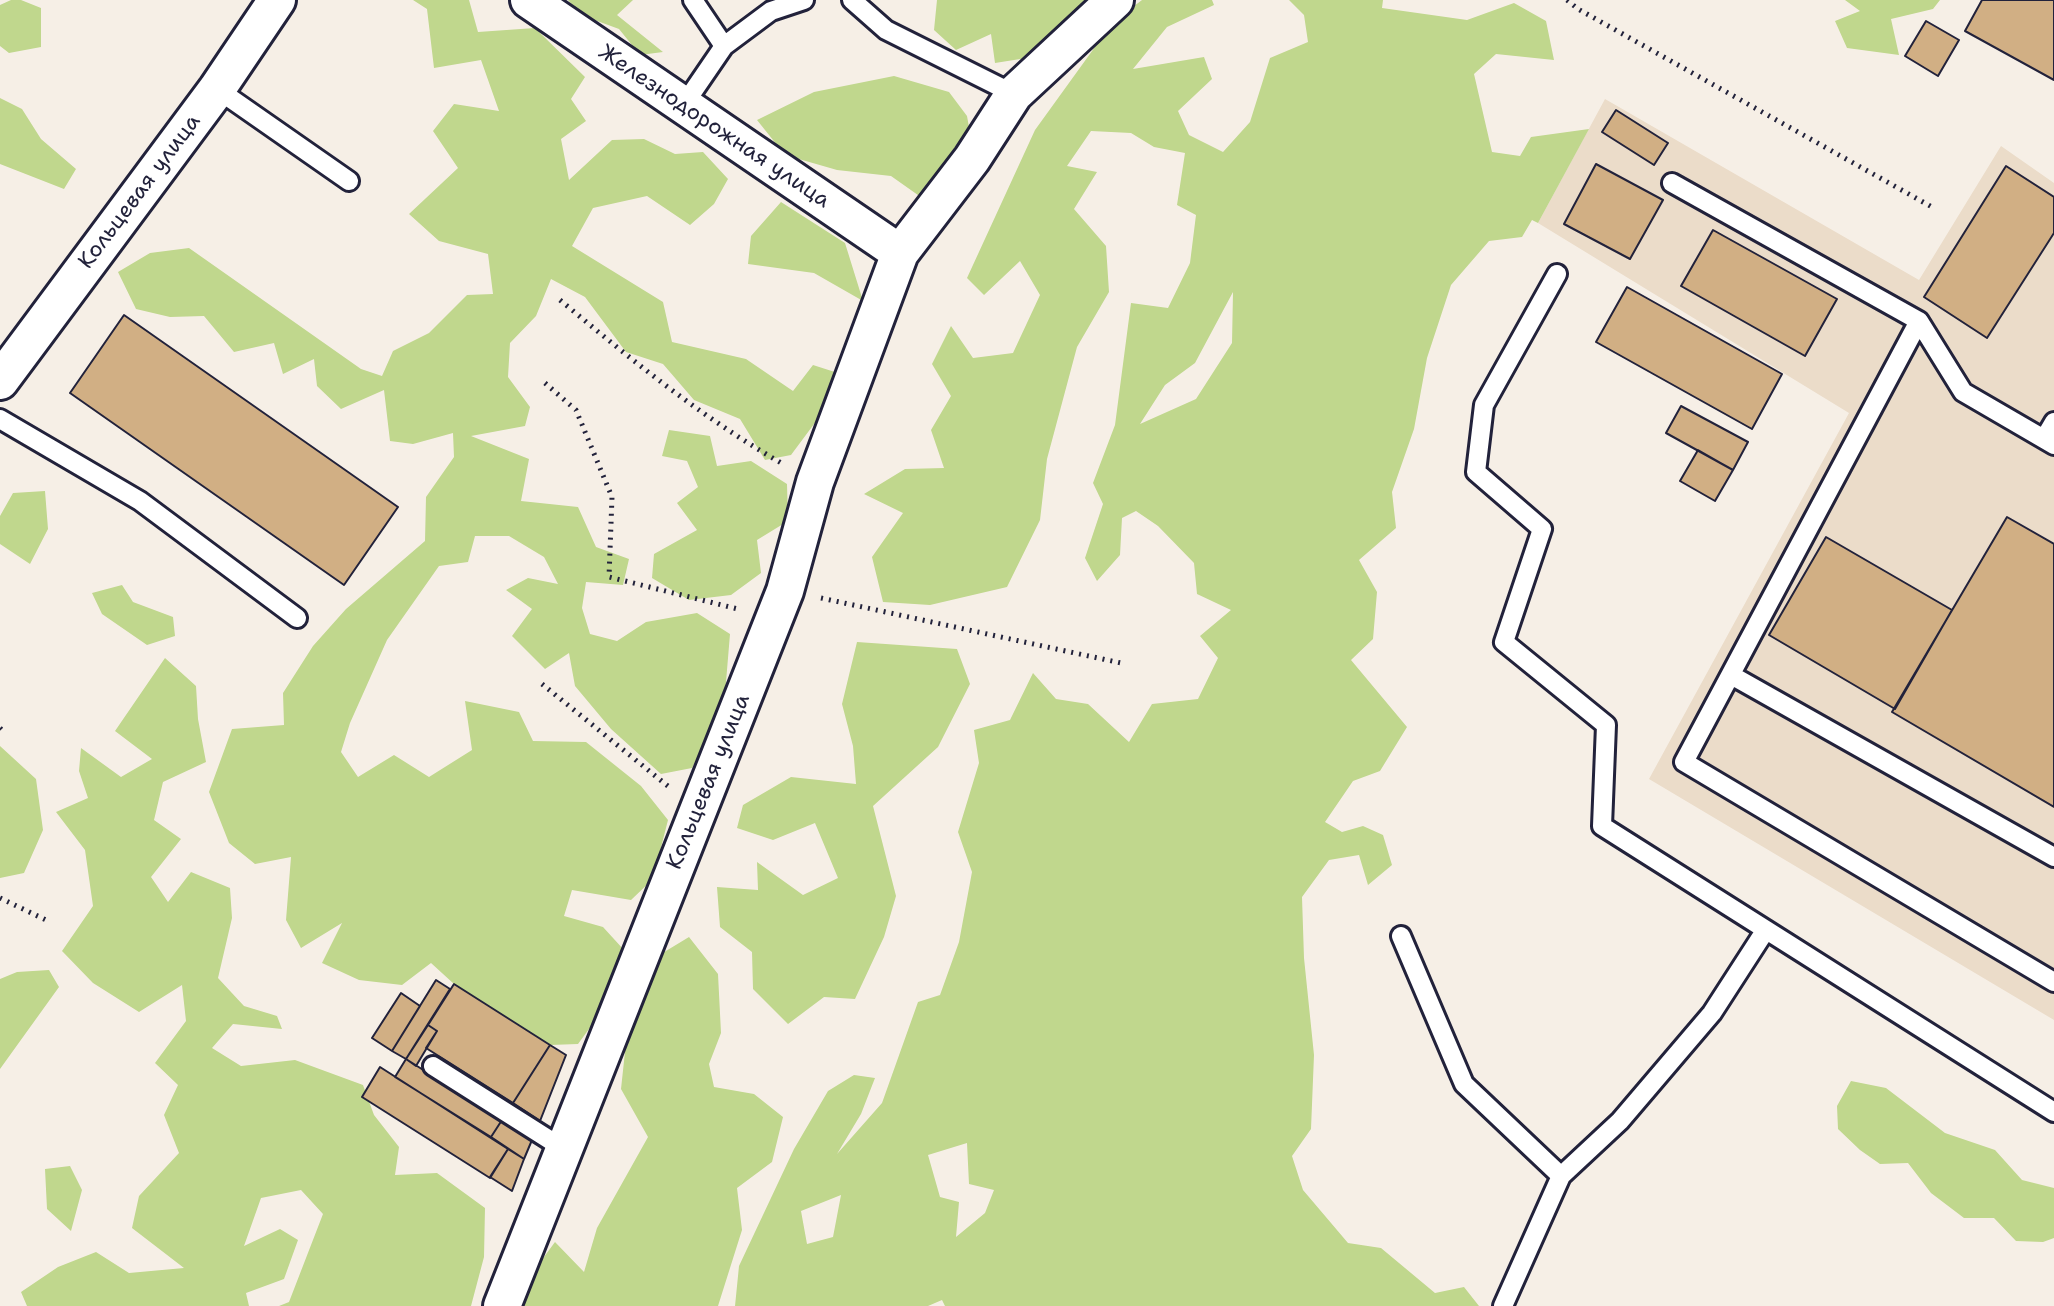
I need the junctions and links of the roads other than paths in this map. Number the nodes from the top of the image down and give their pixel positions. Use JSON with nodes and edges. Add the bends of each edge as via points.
{"nodes":[{"id":1,"x":277,"y":0,"type":"edge"},
{"id":2,"x":529,"y":0,"type":"edge"},
{"id":3,"x":693,"y":0,"type":"edge"},
{"id":4,"x":804,"y":0,"type":"edge"},
{"id":5,"x":852,"y":0,"type":"edge"},
{"id":6,"x":1115,"y":0,"type":"edge"},
{"id":7,"x":724,"y":46,"type":"junction"},
{"id":8,"x":217,"y":89,"type":"junction"},
{"id":9,"x":1014,"y":94,"type":"junction"},
{"id":10,"x":683,"y":106,"type":"junction"},
{"id":11,"x":349,"y":181,"type":"dead end"},
{"id":12,"x":1672,"y":183,"type":"dead end"},
{"id":13,"x":900,"y":253,"type":"junction"},
{"id":14,"x":1557,"y":274,"type":"dead end"},
{"id":15,"x":1919,"y":321,"type":"junction"},
{"id":16,"x":0,"y":381,"type":"edge"},
{"id":17,"x":0,"y":419,"type":"edge"},
{"id":18,"x":2054,"y":422,"type":"edge"},
{"id":19,"x":2049,"y":442,"type":"edge"},
{"id":20,"x":297,"y":618,"type":"dead end"},
{"id":21,"x":1731,"y":675,"type":"junction"},
{"id":22,"x":2054,"y":857,"type":"edge"},
{"id":23,"x":1765,"y":931,"type":"junction"},
{"id":24,"x":1401,"y":936,"type":"dead end"},
{"id":25,"x":2054,"y":982,"type":"edge"},
{"id":26,"x":433,"y":1066,"type":"dead end"},
{"id":27,"x":2054,"y":1112,"type":"edge"},
{"id":28,"x":564,"y":1149,"type":"junction"},
{"id":29,"x":1561,"y":1176,"type":"junction"},
{"id":30,"x":502,"y":1306,"type":"edge"},
{"id":31,"x":1503,"y":1306,"type":"edge"}],
"edges":[{"from":1,"to":8,"type":"street","name":"Кольцевая улица"},
{"from":2,"to":10,"type":"street","name":"Железнодорожная улица"},
{"from":3,"to":7,"type":"lane"},
{"from":4,"to":7,"type":"lane","via":[[771,11]]},
{"from":5,"to":9,"type":"lane","via":[[886,30]]},
{"from":6,"to":9,"type":"street","name":"Кольцевая улица"},
{"from":7,"to":10,"type":"lane"},
{"from":8,"to":11,"type":"lane"},
{"from":8,"to":16,"type":"street","name":"Кольцевая улица"},
{"from":9,"to":13,"type":"street","name":"Кольцевая улица"},
{"from":10,"to":13,"type":"street","name":"Железнодорожная улица"},
{"from":12,"to":15,"type":"lane"},
{"from":13,"to":28,"type":"street","name":"Кольцевая улица","via":[[815,482],[779,604]]},
{"from":14,"to":23,"type":"lane","via":[[1484,405],[1476,472],[1542,529],[1504,642],[1606,725],[1602,826]]},
{"from":15,"to":19,"type":"lane","via":[[1963,392]]},
{"from":15,"to":21,"type":"lane"},
{"from":17,"to":20,"type":"lane","via":[[140,501]]},
{"from":18,"to":19,"type":"lane"},
{"from":21,"to":22,"type":"lane"},
{"from":21,"to":25,"type":"lane","via":[[1684,762]]},
{"from":23,"to":27,"type":"lane"},
{"from":23,"to":29,"type":"lane","via":[[1712,1013],[1620,1121]]},
{"from":24,"to":29,"type":"lane","via":[[1464,1084]]},
{"from":26,"to":28,"type":"lane"},
{"from":28,"to":30,"type":"street","name":"Кольцевая улица"},
{"from":29,"to":31,"type":"lane"}]}
